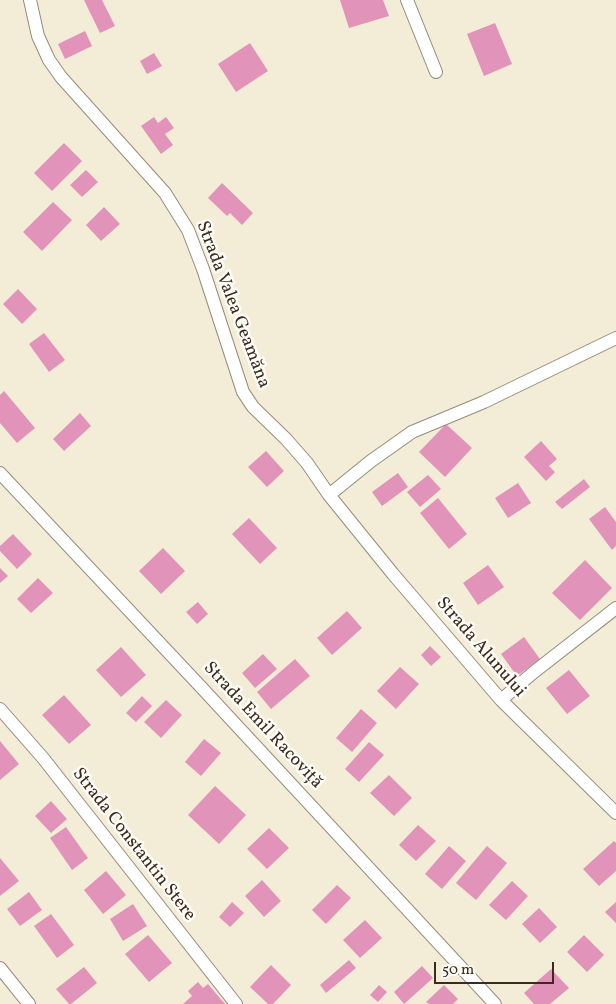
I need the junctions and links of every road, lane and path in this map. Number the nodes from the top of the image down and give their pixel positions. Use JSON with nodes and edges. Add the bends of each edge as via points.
{"nodes":[{"id":1,"x":30,"y":0,"type":"edge"},
{"id":2,"x":407,"y":0,"type":"edge"},
{"id":3,"x":436,"y":72,"type":"dead end"},
{"id":4,"x":616,"y":338,"type":"edge"},
{"id":5,"x":0,"y":473,"type":"edge"},
{"id":6,"x":329,"y":495,"type":"junction"},
{"id":7,"x":616,"y":608,"type":"edge"},
{"id":8,"x":500,"y":700,"type":"junction"},
{"id":9,"x":0,"y":709,"type":"edge"},
{"id":10,"x":616,"y":813,"type":"edge"},
{"id":11,"x":0,"y":968,"type":"edge"},
{"id":12,"x":29,"y":1004,"type":"edge"},
{"id":13,"x":236,"y":1004,"type":"edge"},
{"id":14,"x":495,"y":1004,"type":"edge"}],
"edges":[{"from":1,"to":6,"type":"street","name":"Strada Valea Geamăna","via":[[38,36],[49,60],[165,194],[188,230],[243,392],[253,407],[307,463]]},
{"from":2,"to":3,"type":"street"},
{"from":4,"to":6,"type":"street","via":[[484,402],[412,432]]},
{"from":5,"to":14,"type":"street","name":"Strada Emil Racoviță"},
{"from":6,"to":8,"type":"street","name":"Strada Alunului"},
{"from":7,"to":8,"type":"street"},
{"from":8,"to":10,"type":"street","name":"Strada Alunului"},
{"from":9,"to":13,"type":"street","name":"Strada Constantin Stere"},
{"from":11,"to":12,"type":"street"}]}
